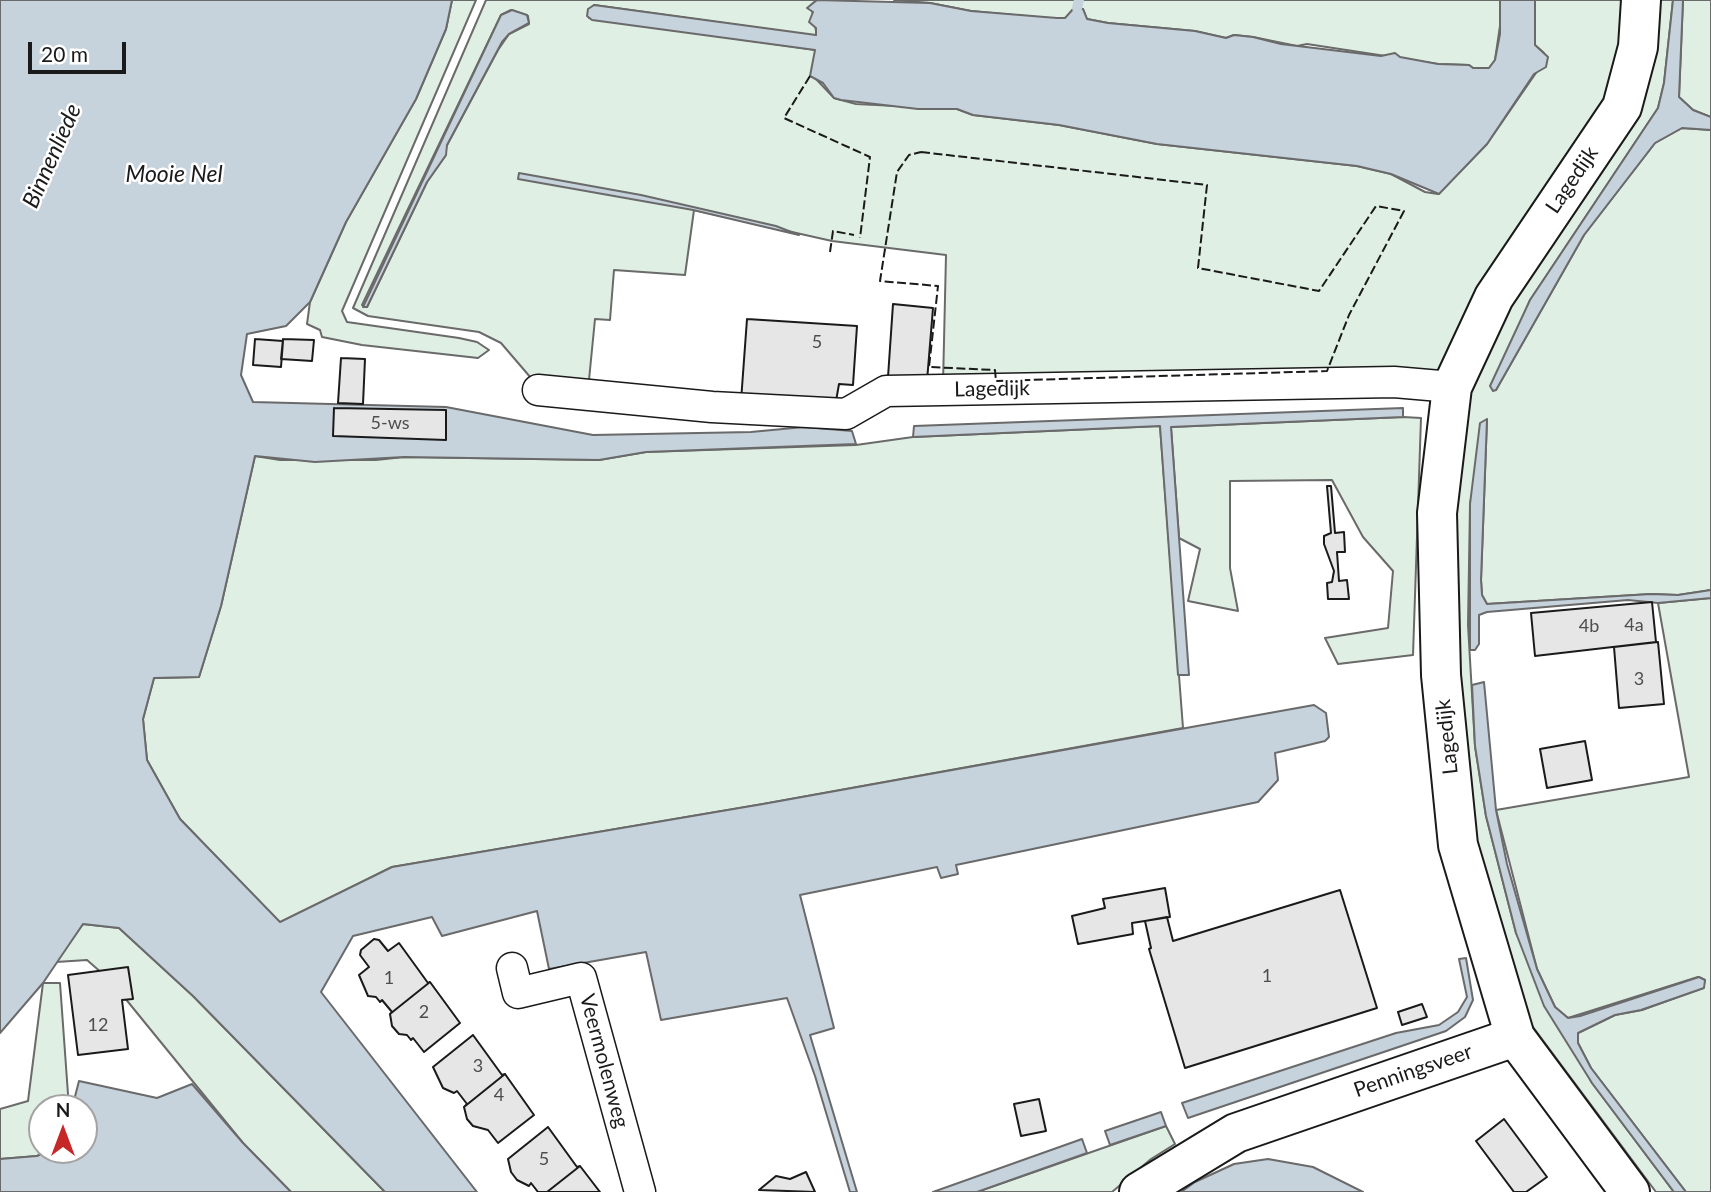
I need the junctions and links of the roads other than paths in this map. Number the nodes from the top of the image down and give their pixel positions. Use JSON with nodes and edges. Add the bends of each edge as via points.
{"nodes":[{"id":1,"x":1642,"y":0,"type":"edge"},
{"id":2,"x":1452,"y":387,"type":"junction"},
{"id":3,"x":538,"y":390,"type":"dead end"},
{"id":4,"x":512,"y":968,"type":"dead end"},
{"id":5,"x":1515,"y":1037,"type":"junction"},
{"id":6,"x":640,"y":1192,"type":"edge"},
{"id":7,"x":1139,"y":1192,"type":"edge"},
{"id":8,"x":1630,"y":1192,"type":"edge"}],
"edges":[{"from":1,"to":2,"type":"street","name":"Lagedijk","via":[[1639,47],[1622,107],[1494,297]]},
{"from":2,"to":3,"type":"street","name":"Lagedijk","via":[[1394,383],[886,391],[846,414]]},
{"from":2,"to":5,"type":"street","name":"Lagedijk","via":[[1437,513],[1441,675],[1458,845]]},
{"from":4,"to":6,"type":"street","name":"Veermolenweg","via":[[518,993],[581,978]]},
{"from":5,"to":7,"type":"street","name":"Penningsveer","via":[[1236,1133]]},
{"from":5,"to":8,"type":"street"}]}
